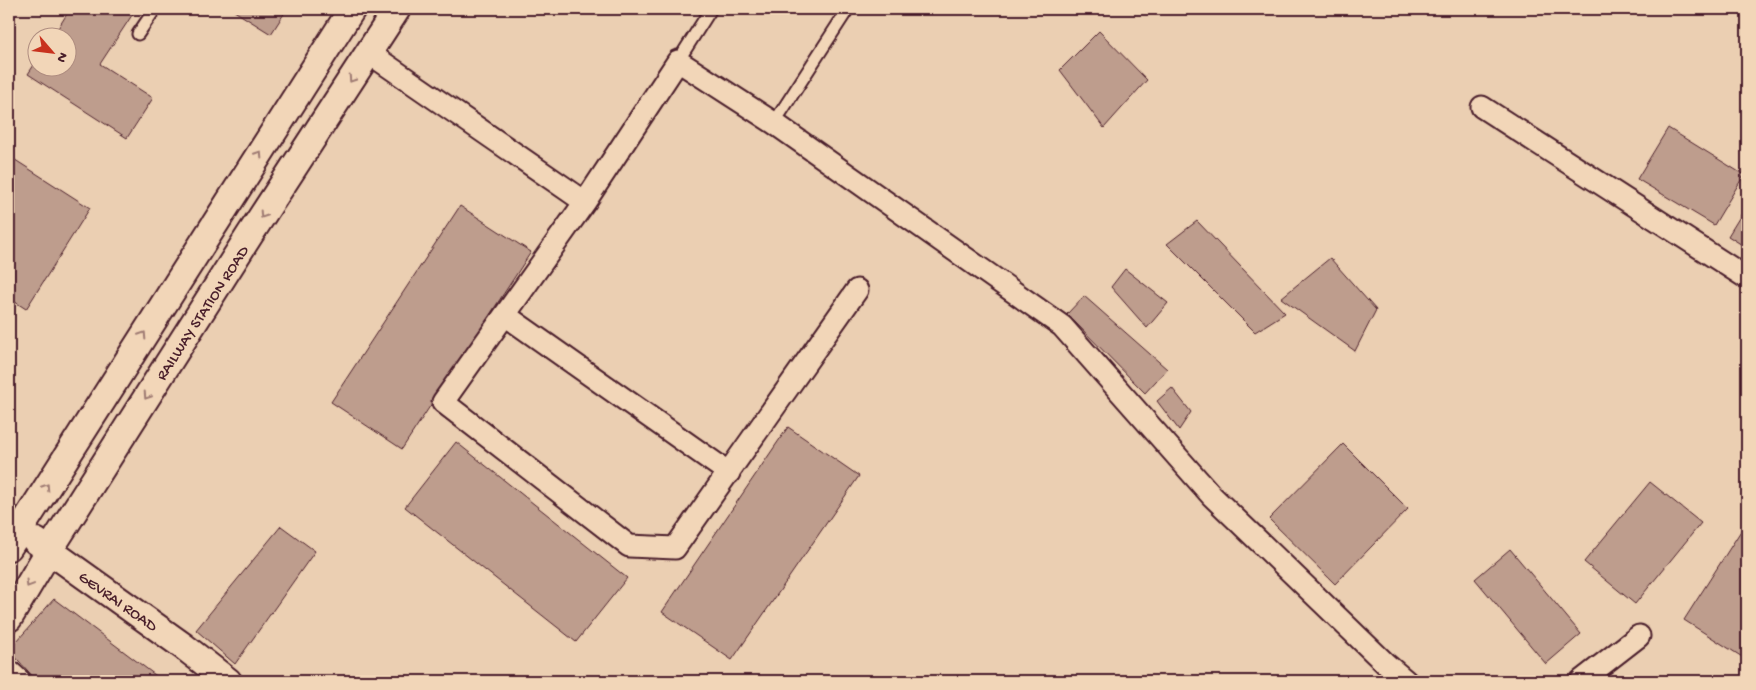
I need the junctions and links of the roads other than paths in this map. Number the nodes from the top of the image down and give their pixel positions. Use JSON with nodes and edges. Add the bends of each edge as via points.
{"nodes":[{"id":1,"x":154,"y":9,"type":"edge"},
{"id":2,"x":352,"y":9,"type":"edge"},
{"id":3,"x":397,"y":9,"type":"edge"},
{"id":4,"x":711,"y":9,"type":"edge"},
{"id":5,"x":848,"y":9,"type":"edge"},
{"id":6,"x":138,"y":34,"type":"dead end"},
{"id":7,"x":369,"y":53,"type":"junction"},
{"id":8,"x":678,"y":61,"type":"junction"},
{"id":9,"x":1482,"y":107,"type":"dead end"},
{"id":10,"x":774,"y":123,"type":"junction"},
{"id":11,"x":585,"y":202,"type":"junction"},
{"id":12,"x":1747,"y":278,"type":"edge"},
{"id":13,"x":857,"y":290,"type":"dead end"},
{"id":14,"x":505,"y":314,"type":"junction"},
{"id":15,"x":729,"y":473,"type":"junction"},
{"id":16,"x":12,"y":531,"type":"edge"},
{"id":17,"x":49,"y":551,"type":"junction"},
{"id":18,"x":9,"y":618,"type":"edge"},
{"id":19,"x":1639,"y":636,"type":"dead end"},
{"id":20,"x":9,"y":671,"type":"edge"},
{"id":21,"x":20,"y":681,"type":"edge"},
{"id":22,"x":228,"y":681,"type":"edge"},
{"id":23,"x":1406,"y":681,"type":"edge"},
{"id":24,"x":1581,"y":681,"type":"edge"}],
"edges":[{"from":1,"to":6,"type":"lane"},
{"from":16,"to":2,"type":"street","one_way":true},
{"from":3,"to":7,"type":"street","name":"RAILWAY STATION ROAD"},
{"from":4,"to":8,"type":"lane"},
{"from":5,"to":10,"type":"lane"},
{"from":7,"to":11,"type":"street"},
{"from":7,"to":17,"type":"street","name":"RAILWAY STATION ROAD","one_way":true},
{"from":8,"to":10,"type":"street"},
{"from":8,"to":11,"type":"street"},
{"from":9,"to":12,"type":"street"},
{"from":10,"to":23,"type":"street","via":[[1062,326],[1212,496]]},
{"from":11,"to":14,"type":"street"},
{"from":13,"to":15,"type":"street"},
{"from":14,"to":15,"type":"street"},
{"from":14,"to":15,"type":"street","via":[[443,402],[629,546],[676,548]]},
{"from":16,"to":17,"type":"street","name":"GEVRAI ROAD"},
{"from":17,"to":18,"type":"street","name":"RAILWAY STATION ROAD","one_way":true},
{"from":17,"to":22,"type":"street","name":"GEVRAI ROAD"},
{"from":19,"to":24,"type":"street"},
{"from":20,"to":21,"type":"street"}]}
